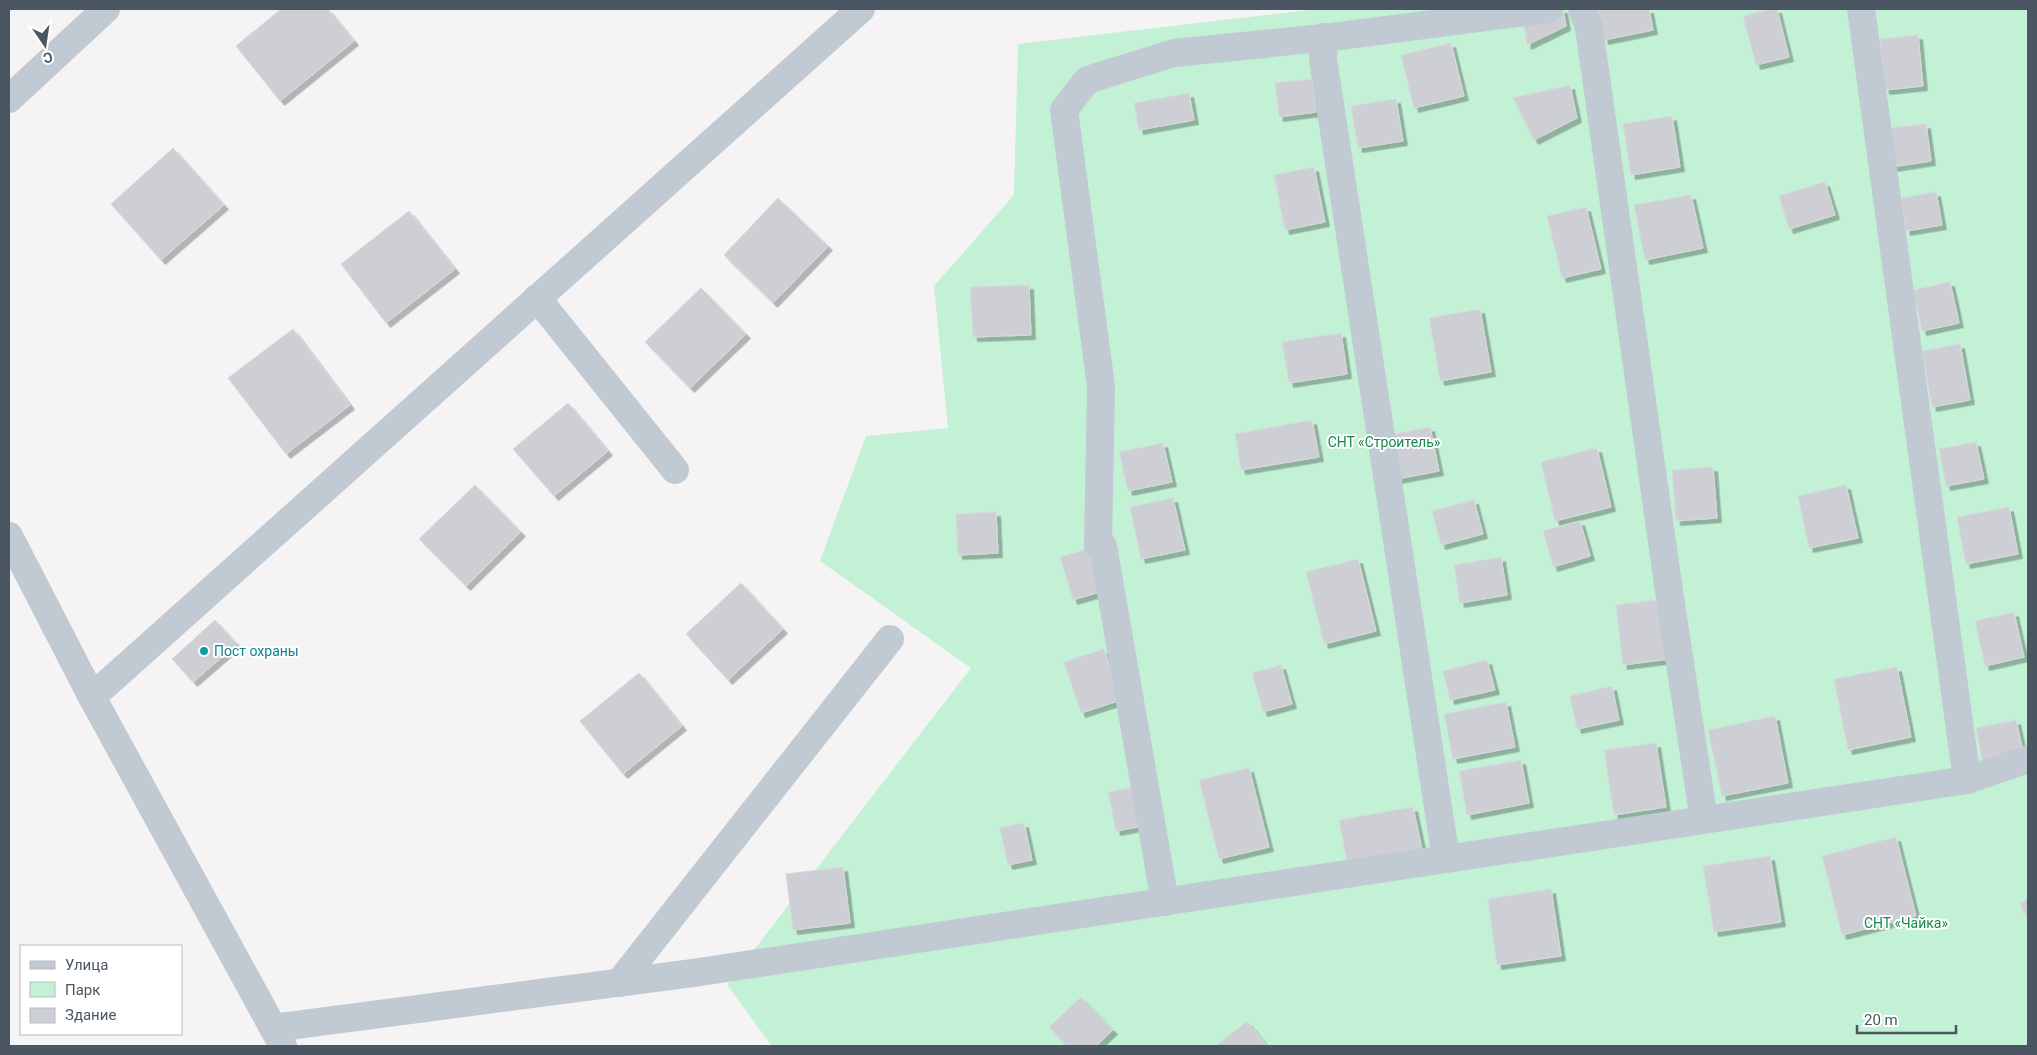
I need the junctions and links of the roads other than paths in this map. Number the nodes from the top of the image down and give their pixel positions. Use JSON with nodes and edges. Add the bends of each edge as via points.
{"nodes":[{"id":1,"x":106,"y":9,"type":"edge"},
{"id":2,"x":861,"y":9,"type":"edge"},
{"id":3,"x":1549,"y":9,"type":"edge"},
{"id":4,"x":1582,"y":9,"type":"edge"},
{"id":5,"x":1861,"y":9,"type":"edge"},
{"id":6,"x":1324,"y":38,"type":"junction"},
{"id":7,"x":9,"y":99,"type":"edge"},
{"id":8,"x":537,"y":298,"type":"junction"},
{"id":9,"x":675,"y":470,"type":"dead end"},
{"id":10,"x":9,"y":536,"type":"edge"},
{"id":11,"x":890,"y":639,"type":"dead end"},
{"id":12,"x":92,"y":697,"type":"junction"},
{"id":13,"x":2028,"y":759,"type":"edge"},
{"id":14,"x":1967,"y":780,"type":"junction"},
{"id":15,"x":1704,"y":820,"type":"junction"},
{"id":16,"x":1446,"y":859,"type":"junction"},
{"id":17,"x":1165,"y":902,"type":"junction"},
{"id":18,"x":618,"y":983,"type":"junction"},
{"id":19,"x":278,"y":1037,"type":"edge"}],
"edges":[{"from":1,"to":7,"type":"street"},
{"from":2,"to":8,"type":"street"},
{"from":3,"to":6,"type":"street"},
{"from":4,"to":15,"type":"street","via":[[1590,28]]},
{"from":5,"to":14,"type":"street"},
{"from":6,"to":16,"type":"street","via":[[1323,59]]},
{"from":6,"to":17,"type":"street","via":[[1174,53],[1087,80],[1064,110],[1101,386],[1098,546],[1104,546]]},
{"from":8,"to":9,"type":"street"},
{"from":8,"to":12,"type":"street"},
{"from":10,"to":12,"type":"street"},
{"from":11,"to":18,"type":"street"},
{"from":12,"to":19,"type":"street"},
{"from":13,"to":14,"type":"street"},
{"from":14,"to":15,"type":"street"},
{"from":15,"to":16,"type":"street"},
{"from":16,"to":17,"type":"street"},
{"from":17,"to":18,"type":"street"},
{"from":18,"to":19,"type":"street"}]}
